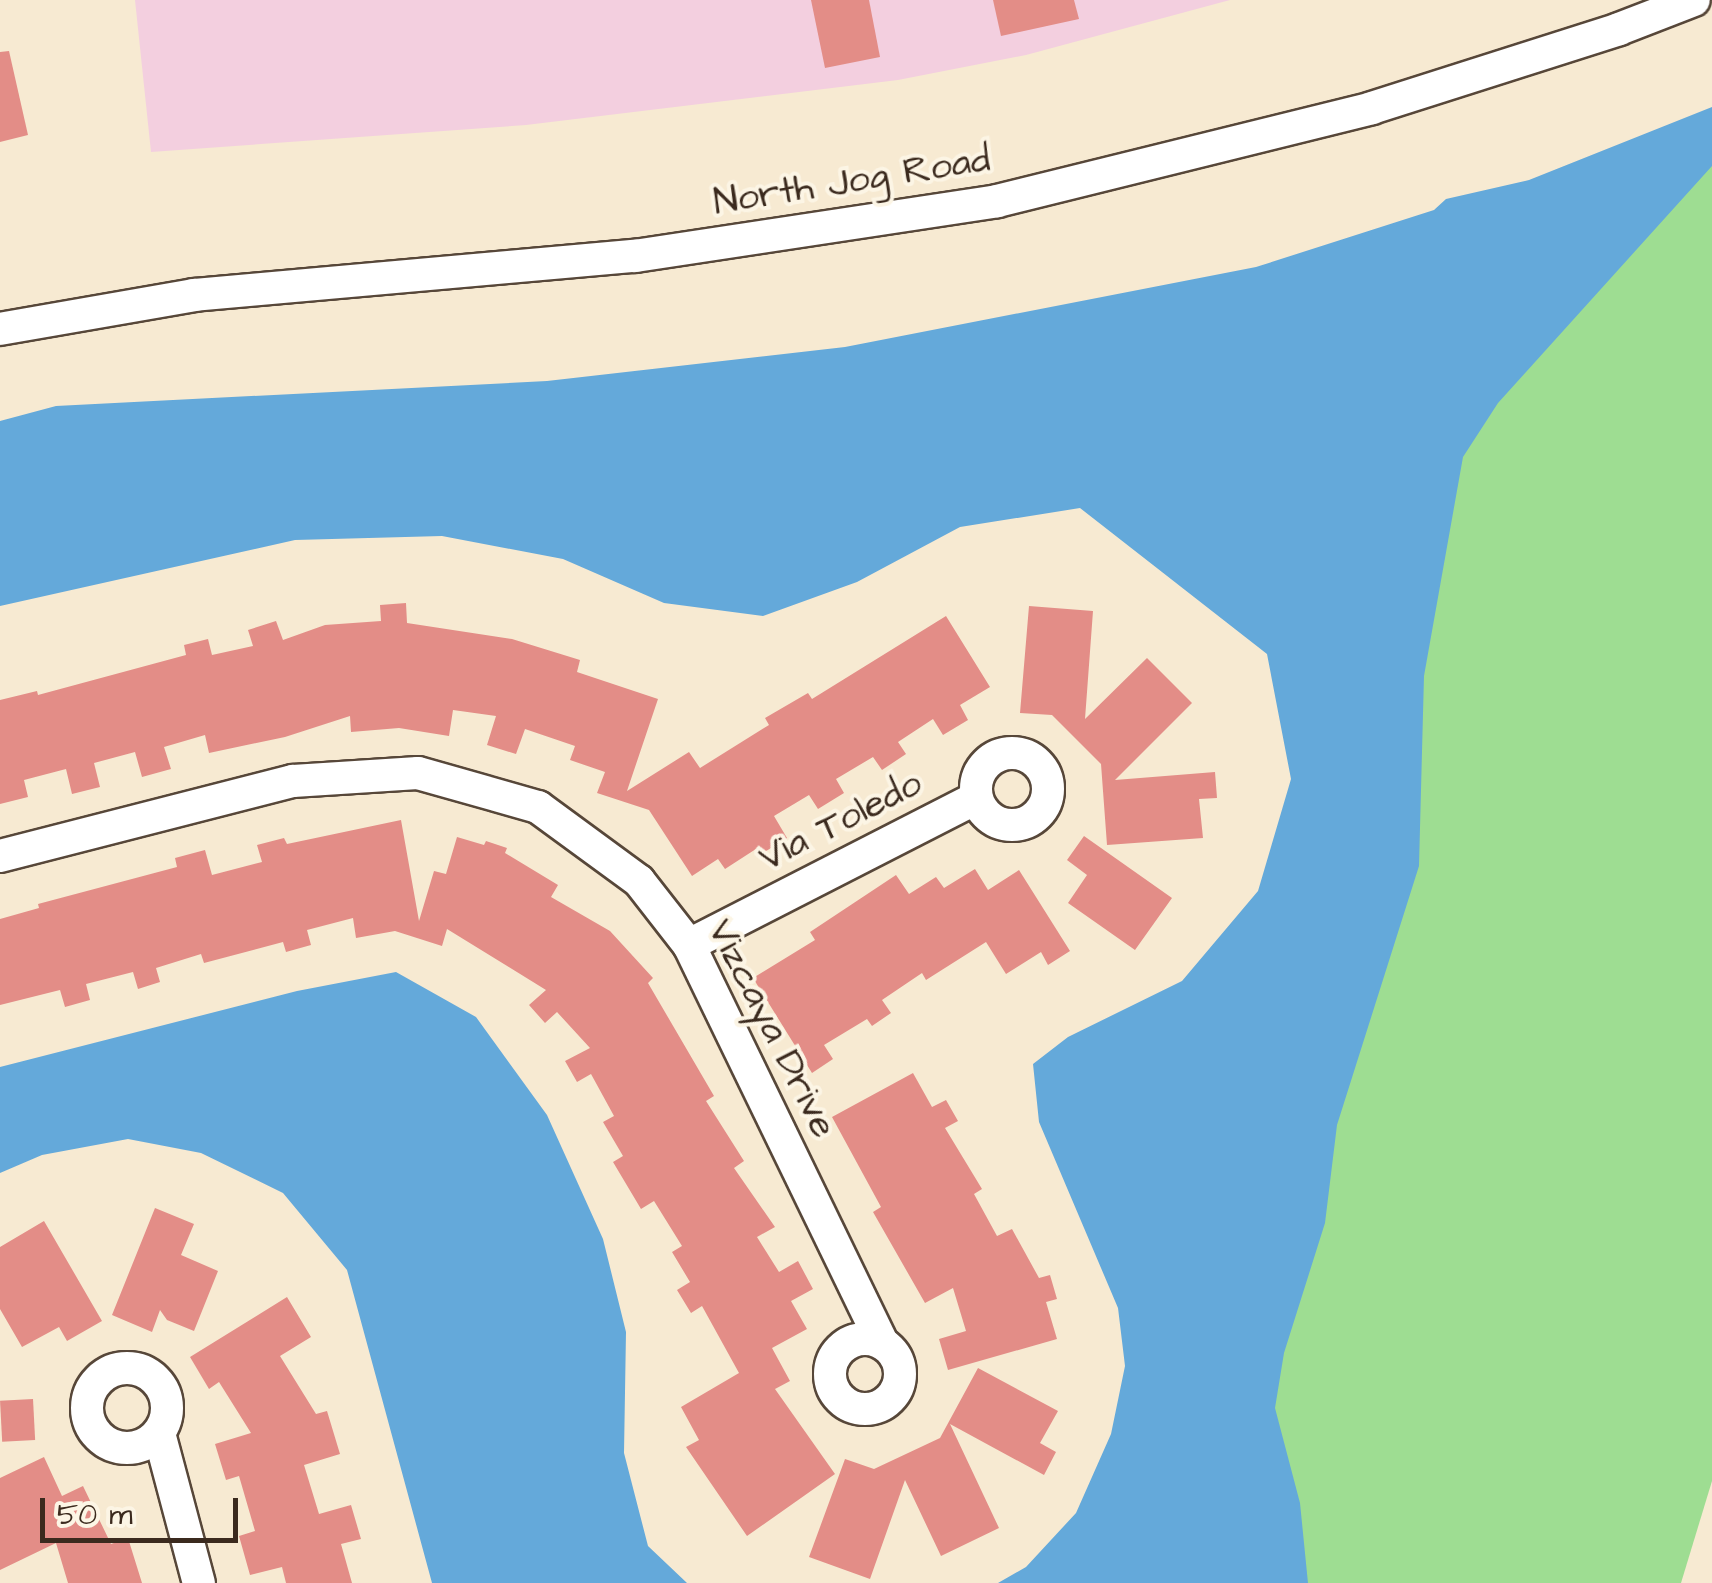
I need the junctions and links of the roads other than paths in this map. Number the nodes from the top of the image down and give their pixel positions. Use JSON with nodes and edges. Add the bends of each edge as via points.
{"nodes":[{"id":1,"x":1694,"y":0,"type":"edge"},
{"id":2,"x":0,"y":328,"type":"edge"},
{"id":3,"x":976,"y":798,"type":"dead end"},
{"id":4,"x":0,"y":856,"type":"edge"},
{"id":5,"x":688,"y":945,"type":"junction"},
{"id":6,"x":882,"y":1343,"type":"dead end"},
{"id":7,"x":159,"y":1432,"type":"dead end"},
{"id":8,"x":199,"y":1583,"type":"edge"}],
"edges":[{"from":1,"to":2,"type":"street","name":"North Jog Road","via":[[1372,108],[1003,200],[635,256],[194,296]]},
{"from":3,"to":5,"type":"street","name":"Via Toledo"},
{"from":4,"to":5,"type":"street","name":"Vizcaya Drive","via":[[293,781],[418,772],[538,807],[639,881]]},
{"from":5,"to":6,"type":"street","name":"Vizcaya Drive"},
{"from":7,"to":8,"type":"street"}]}
